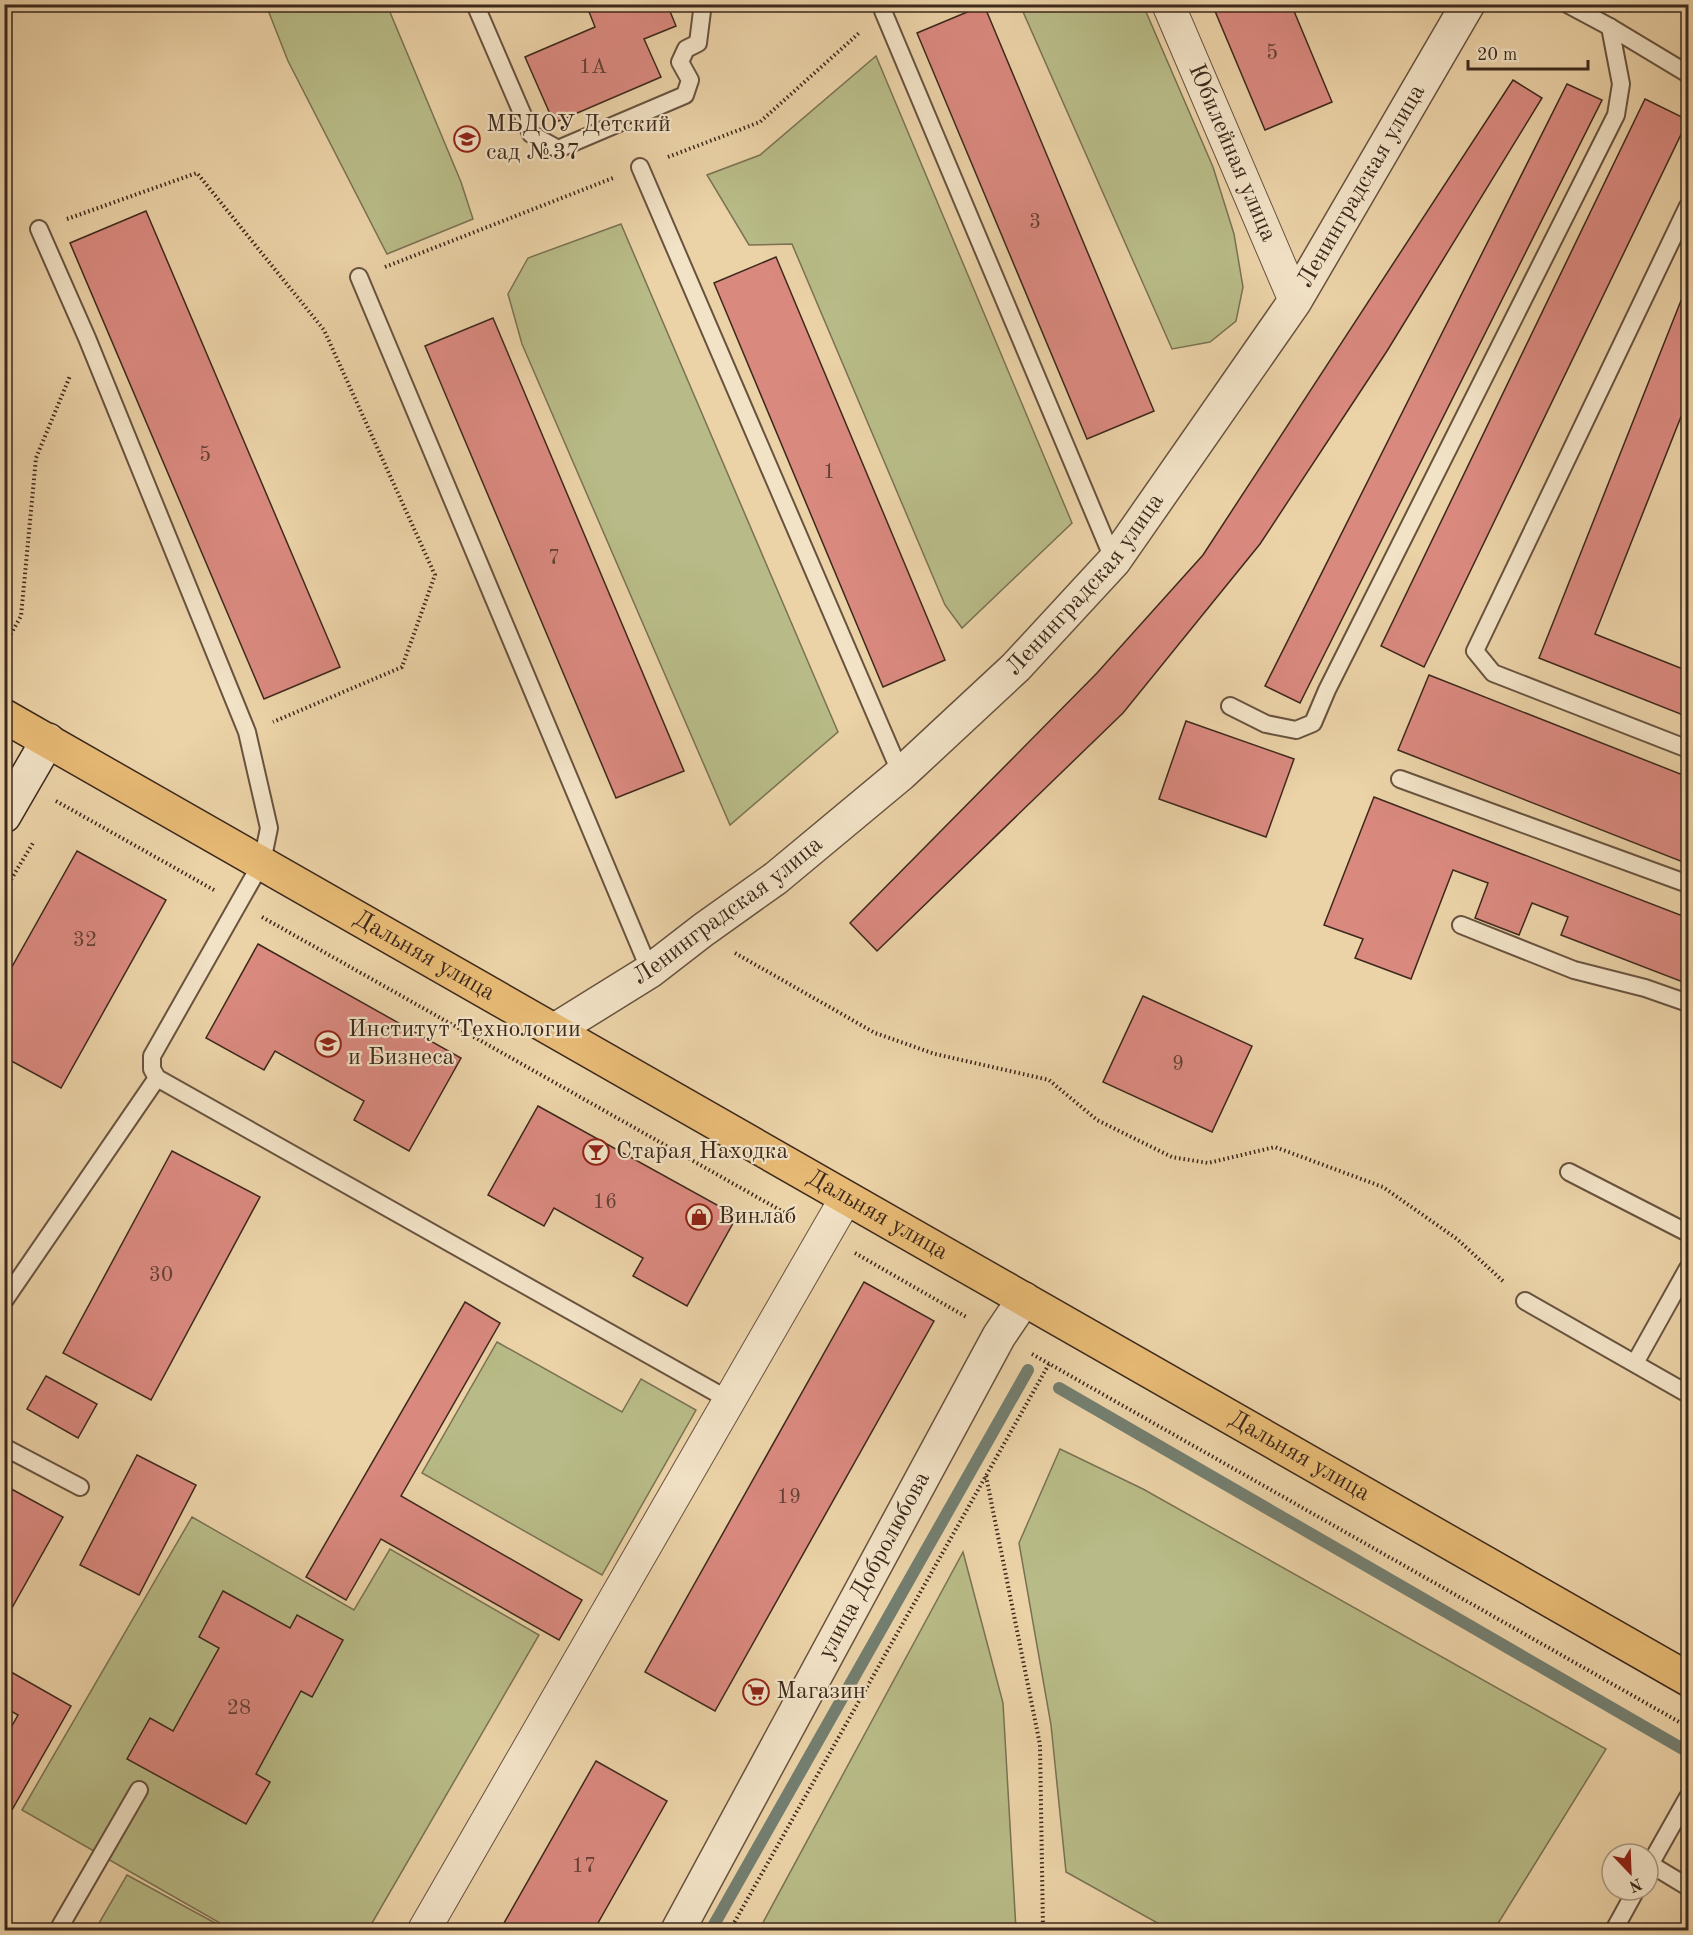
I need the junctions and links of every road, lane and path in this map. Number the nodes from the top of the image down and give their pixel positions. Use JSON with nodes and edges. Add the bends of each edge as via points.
{"nodes":[{"id":1,"x":475,"y":4,"type":"edge"},
{"id":2,"x":699,"y":4,"type":"edge"},
{"id":3,"x":1168,"y":4,"type":"edge"},
{"id":4,"x":1468,"y":4,"type":"edge"},
{"id":5,"x":1567,"y":4,"type":"edge"},
{"id":6,"x":883,"y":11,"type":"dead end"},
{"id":7,"x":1610,"y":27,"type":"junction"},
{"id":8,"x":1689,"y":74,"type":"edge"},
{"id":9,"x":640,"y":167,"type":"dead end"},
{"id":10,"x":1689,"y":206,"type":"edge"},
{"id":11,"x":39,"y":229,"type":"joint"},
{"id":12,"x":359,"y":277,"type":"dead end"},
{"id":13,"x":1294,"y":301,"type":"junction"},
{"id":14,"x":87,"y":338,"type":"junction"},
{"id":15,"x":1114,"y":561,"type":"junction"},
{"id":16,"x":4,"y":646,"type":"edge"},
{"id":17,"x":1230,"y":706,"type":"dead end"},
{"id":18,"x":4,"y":716,"type":"edge"},
{"id":19,"x":248,"y":732,"type":"junction"},
{"id":20,"x":48,"y":740,"type":"junction"},
{"id":21,"x":1689,"y":749,"type":"edge"},
{"id":22,"x":901,"y":774,"type":"junction"},
{"id":23,"x":1400,"y":779,"type":"dead end"},
{"id":24,"x":57,"y":802,"type":"dead end"},
{"id":25,"x":51,"y":812,"type":"dead end"},
{"id":26,"x":4,"y":816,"type":"edge"},
{"id":27,"x":34,"y":842,"type":"dead end"},
{"id":28,"x":262,"y":862,"type":"junction"},
{"id":29,"x":1689,"y":884,"type":"edge"},
{"id":30,"x":4,"y":891,"type":"edge"},
{"id":31,"x":1461,"y":925,"type":"dead end"},
{"id":32,"x":703,"y":930,"type":"junction"},
{"id":33,"x":650,"y":971,"type":"junction"},
{"id":34,"x":1689,"y":1002,"type":"edge"},
{"id":35,"x":555,"y":1030,"type":"junction"},
{"id":36,"x":157,"y":1078,"type":"junction"},
{"id":37,"x":1569,"y":1172,"type":"dead end"},
{"id":38,"x":846,"y":1198,"type":"junction"},
{"id":39,"x":1689,"y":1233,"type":"edge"},
{"id":40,"x":1689,"y":1268,"type":"edge"},
{"id":41,"x":1024,"y":1299,"type":"junction"},
{"id":42,"x":4,"y":1301,"type":"edge"},
{"id":43,"x":1526,"y":1301,"type":"joint"},
{"id":44,"x":1635,"y":1363,"type":"junction"},
{"id":45,"x":1049,"y":1364,"type":"dead end"},
{"id":46,"x":1689,"y":1394,"type":"edge"},
{"id":47,"x":729,"y":1400,"type":"junction"},
{"id":48,"x":4,"y":1447,"type":"edge"},
{"id":49,"x":986,"y":1475,"type":"junction"},
{"id":50,"x":80,"y":1487,"type":"dead end"},
{"id":51,"x":1689,"y":1679,"type":"edge"},
{"id":52,"x":139,"y":1790,"type":"dead end"},
{"id":53,"x":1689,"y":1797,"type":"edge"},
{"id":54,"x":1660,"y":1847,"type":"edge"},
{"id":55,"x":1660,"y":1872,"type":"edge"},
{"id":56,"x":1689,"y":1887,"type":"edge"},
{"id":57,"x":1629,"y":1902,"type":"edge"},
{"id":58,"x":58,"y":1930,"type":"edge"},
{"id":59,"x":424,"y":1930,"type":"edge"},
{"id":60,"x":678,"y":1930,"type":"edge"},
{"id":61,"x":730,"y":1930,"type":"edge"},
{"id":62,"x":1043,"y":1930,"type":"edge"},
{"id":63,"x":1614,"y":1930,"type":"edge"}],
"edges":[{"from":1,"to":2,"type":"lane","via":[[531,135],[558,149],[685,95],[690,80],[680,62],[686,49],[698,43],[702,11]]},
{"from":3,"to":13,"type":"street","name":"Юбилейная улица"},
{"from":4,"to":13,"type":"street","name":"Ленинградская улица"},
{"from":5,"to":7,"type":"lane"},
{"from":6,"to":15,"type":"lane"},
{"from":7,"to":8,"type":"lane"},
{"from":7,"to":17,"type":"lane","via":[[1621,84],[1616,115],[1313,723],[1296,730],[1266,724]]},
{"from":9,"to":22,"type":"lane"},
{"from":10,"to":21,"type":"lane","via":[[1475,651],[1493,673]]},
{"from":11,"to":14,"type":"lane"},
{"from":11,"to":19,"type":"path","via":[[197,173],[324,330],[435,575],[402,667]]},
{"from":12,"to":33,"type":"lane"},
{"from":13,"to":15,"type":"street","name":"Ленинградская улица"},
{"from":14,"to":16,"type":"path","via":[[36,458],[21,616]]},
{"from":14,"to":19,"type":"lane"},
{"from":15,"to":22,"type":"street","name":"Ленинградская улица","via":[[1016,667]]},
{"from":18,"to":20,"type":"main road","name":"Дальняя улица"},
{"from":19,"to":28,"type":"lane","via":[[269,828]]},
{"from":20,"to":26,"type":"street"},
{"from":20,"to":28,"type":"main road","name":"Дальняя улица"},
{"from":22,"to":32,"type":"street","name":"Ленинградская улица","via":[[776,878]]},
{"from":23,"to":29,"type":"lane"},
{"from":24,"to":25,"type":"path"},
{"from":27,"to":30,"type":"path"},
{"from":28,"to":35,"type":"main road","name":"Дальняя улица"},
{"from":28,"to":36,"type":"lane","via":[[152,1056]]},
{"from":31,"to":34,"type":"lane","via":[[1574,970]]},
{"from":32,"to":33,"type":"street","name":"Ленинградская улица"},
{"from":32,"to":43,"type":"path","via":[[875,1034],[935,1054],[1049,1080],[1097,1120],[1172,1156],[1208,1163],[1275,1147],[1383,1187],[1457,1239]]},
{"from":33,"to":35,"type":"street","name":"Ленинградская улица"},
{"from":35,"to":38,"type":"main road","name":"Дальняя улица"},
{"from":36,"to":42,"type":"lane"},
{"from":36,"to":47,"type":"lane"},
{"from":37,"to":39,"type":"lane"},
{"from":38,"to":41,"type":"main road","name":"Дальняя улица"},
{"from":38,"to":47,"type":"street"},
{"from":40,"to":44,"type":"lane"},
{"from":41,"to":51,"type":"main road","name":"Дальняя улица"},
{"from":41,"to":60,"type":"street","name":"улица Добролюбова","via":[[999,1336]]},
{"from":43,"to":44,"type":"lane"},
{"from":44,"to":46,"type":"lane"},
{"from":45,"to":49,"type":"path"},
{"from":47,"to":59,"type":"street"},
{"from":48,"to":50,"type":"lane"},
{"from":49,"to":61,"type":"path"},
{"from":49,"to":62,"type":"path","via":[[1040,1745]]},
{"from":52,"to":58,"type":"lane"},
{"from":53,"to":54,"type":"lane"},
{"from":55,"to":56,"type":"lane"},
{"from":57,"to":63,"type":"lane"}]}
